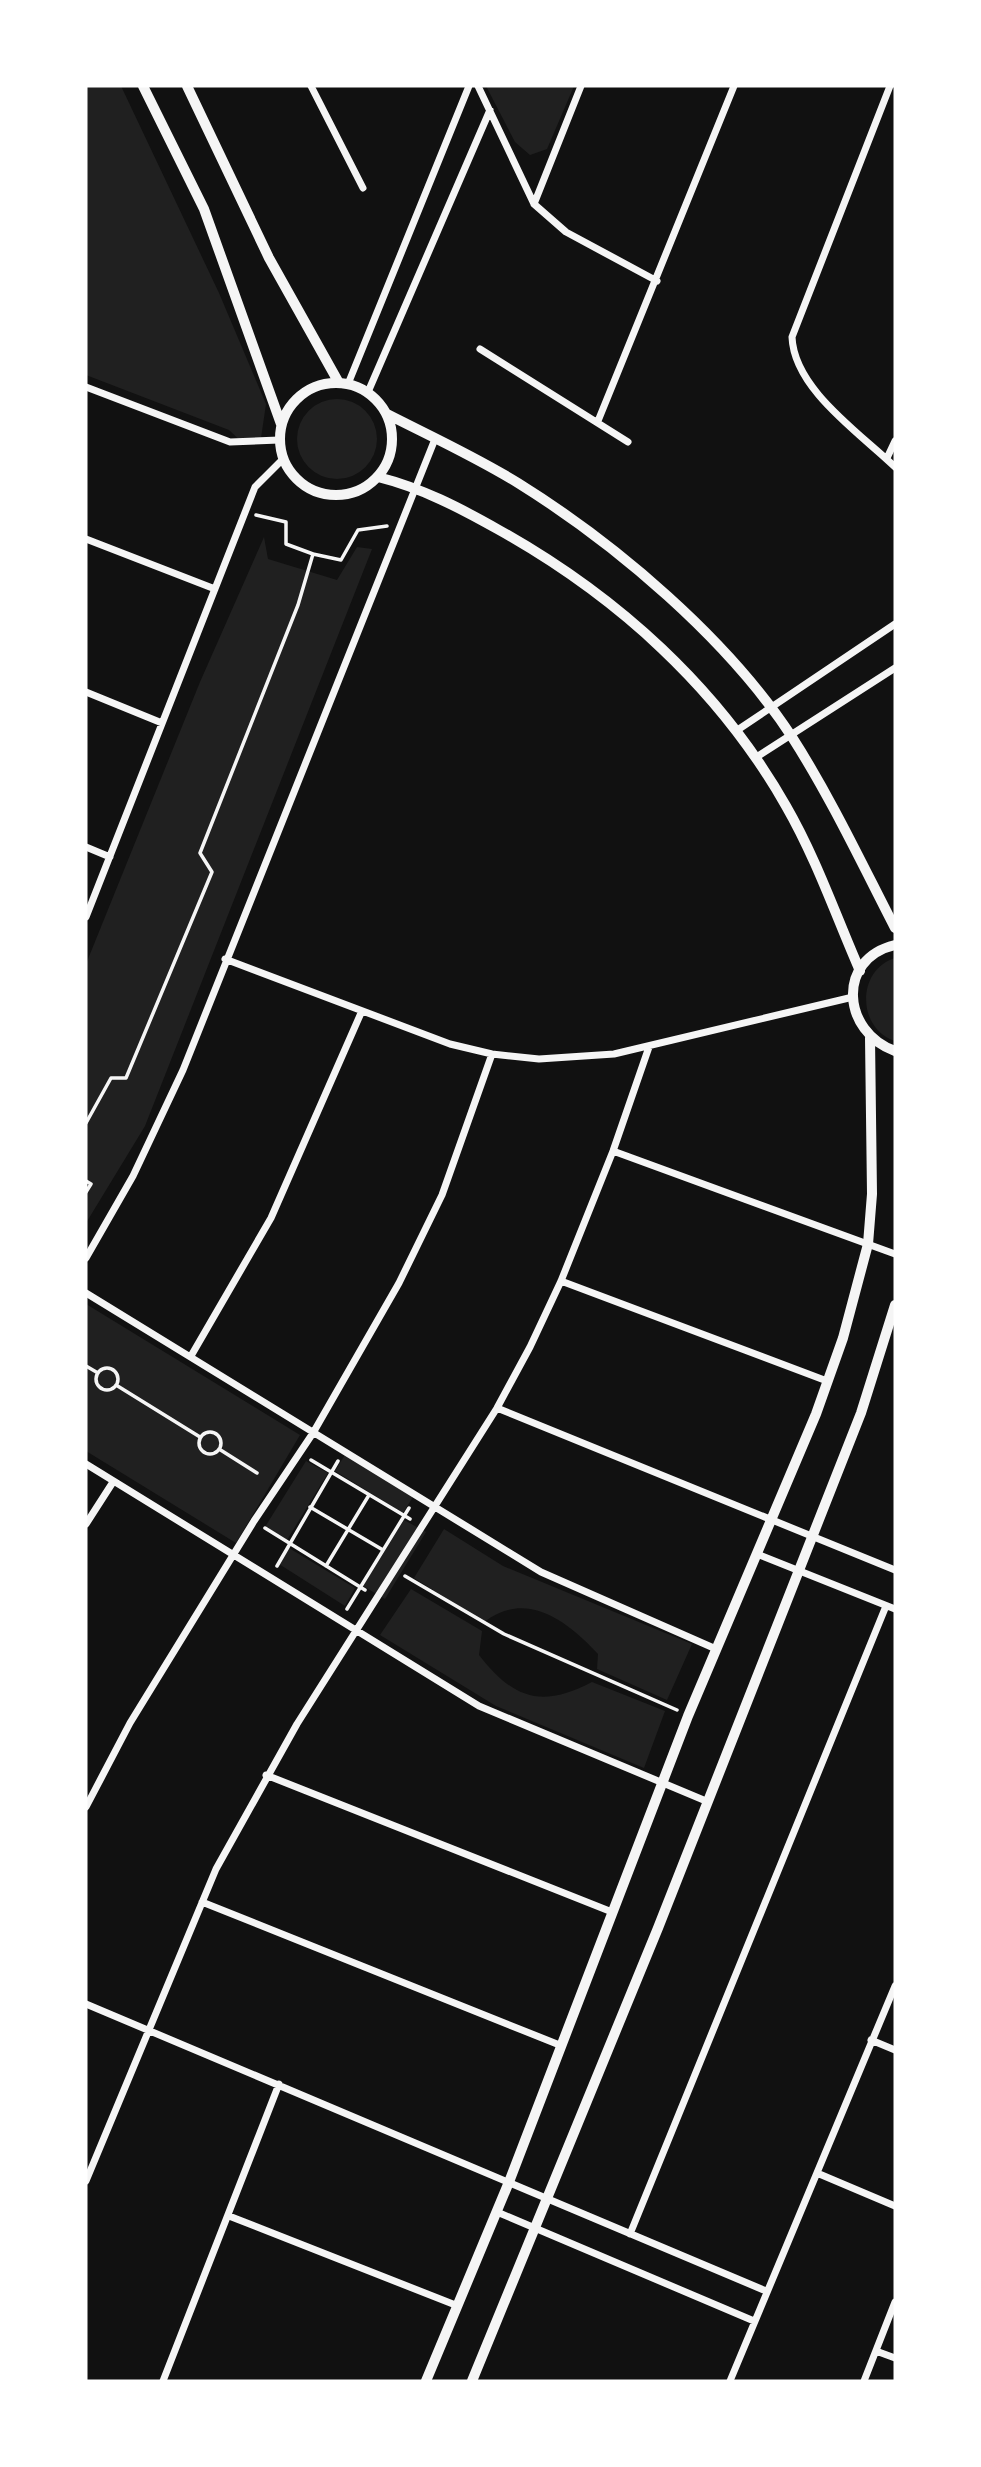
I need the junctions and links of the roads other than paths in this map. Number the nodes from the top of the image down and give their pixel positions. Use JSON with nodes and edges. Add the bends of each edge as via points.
{"nodes":[{"id":1,"x":143,"y":86,"type":"edge"},
{"id":2,"x":187,"y":86,"type":"edge"},
{"id":3,"x":311,"y":86,"type":"edge"},
{"id":4,"x":469,"y":86,"type":"edge"},
{"id":5,"x":478,"y":86,"type":"edge"},
{"id":6,"x":581,"y":86,"type":"edge"},
{"id":7,"x":734,"y":86,"type":"edge"},
{"id":8,"x":890,"y":86,"type":"edge"},
{"id":9,"x":490,"y":110,"type":"junction"},
{"id":10,"x":363,"y":188,"type":"dead end"},
{"id":11,"x":534,"y":204,"type":"junction"},
{"id":12,"x":657,"y":281,"type":"junction"},
{"id":13,"x":480,"y":349,"type":"dead end"},
{"id":14,"x":343,"y":383,"type":"junction"},
{"id":15,"x":86,"y":387,"type":"edge"},
{"id":16,"x":368,"y":392,"type":"junction"},
{"id":17,"x":387,"y":414,"type":"junction"},
{"id":18,"x":598,"y":421,"type":"junction"},
{"id":19,"x":282,"y":424,"type":"junction"},
{"id":20,"x":435,"y":439,"type":"junction"},
{"id":21,"x":279,"y":440,"type":"junction"},
{"id":22,"x":895,"y":441,"type":"edge"},
{"id":23,"x":628,"y":442,"type":"dead end"},
{"id":24,"x":887,"y":458,"type":"junction"},
{"id":25,"x":283,"y":459,"type":"junction"},
{"id":26,"x":895,"y":467,"type":"edge"},
{"id":27,"x":378,"y":477,"type":"junction"},
{"id":28,"x":417,"y":487,"type":"junction"},
{"id":29,"x":86,"y":539,"type":"edge"},
{"id":30,"x":215,"y":589,"type":"junction"},
{"id":31,"x":895,"y":624,"type":"edge"},
{"id":32,"x":895,"y":668,"type":"edge"},
{"id":33,"x":86,"y":692,"type":"edge"},
{"id":34,"x":771,"y":709,"type":"junction"},
{"id":35,"x":162,"y":723,"type":"junction"},
{"id":36,"x":736,"y":731,"type":"junction"},
{"id":37,"x":791,"y":736,"type":"junction"},
{"id":38,"x":755,"y":758,"type":"junction"},
{"id":39,"x":86,"y":847,"type":"edge"},
{"id":40,"x":110,"y":857,"type":"junction"},
{"id":41,"x":86,"y":917,"type":"edge"},
{"id":42,"x":895,"y":928,"type":"edge"},
{"id":43,"x":895,"y":945,"type":"edge"},
{"id":44,"x":225,"y":959,"type":"junction"},
{"id":45,"x":860,"y":971,"type":"junction"},
{"id":46,"x":853,"y":997,"type":"junction"},
{"id":47,"x":361,"y":1013,"type":"junction"},
{"id":48,"x":870,"y":1038,"type":"junction"},
{"id":49,"x":649,"y":1047,"type":"junction"},
{"id":50,"x":895,"y":1051,"type":"edge"},
{"id":51,"x":492,"y":1054,"type":"junction"},
{"id":52,"x":614,"y":1151,"type":"junction"},
{"id":53,"x":868,"y":1244,"type":"junction"},
{"id":54,"x":895,"y":1254,"type":"edge"},
{"id":55,"x":86,"y":1258,"type":"edge"},
{"id":56,"x":561,"y":1281,"type":"junction"},
{"id":57,"x":86,"y":1293,"type":"edge"},
{"id":58,"x":895,"y":1305,"type":"edge"},
{"id":59,"x":191,"y":1356,"type":"junction"},
{"id":60,"x":827,"y":1381,"type":"junction"},
{"id":61,"x":497,"y":1408,"type":"junction"},
{"id":62,"x":313,"y":1433,"type":"junction"},
{"id":63,"x":86,"y":1464,"type":"edge"},
{"id":64,"x":113,"y":1482,"type":"junction"},
{"id":65,"x":432,"y":1507,"type":"junction"},
{"id":66,"x":772,"y":1521,"type":"junction"},
{"id":67,"x":86,"y":1524,"type":"edge"},
{"id":68,"x":811,"y":1538,"type":"junction"},
{"id":69,"x":236,"y":1554,"type":"junction"},
{"id":70,"x":757,"y":1554,"type":"junction"},
{"id":71,"x":895,"y":1570,"type":"edge"},
{"id":72,"x":799,"y":1572,"type":"junction"},
{"id":73,"x":887,"y":1606,"type":"junction"},
{"id":74,"x":895,"y":1609,"type":"edge"},
{"id":75,"x":357,"y":1632,"type":"junction"},
{"id":76,"x":716,"y":1649,"type":"junction"},
{"id":77,"x":266,"y":1775,"type":"junction"},
{"id":78,"x":661,"y":1784,"type":"junction"},
{"id":79,"x":706,"y":1801,"type":"junction"},
{"id":80,"x":86,"y":1807,"type":"edge"},
{"id":81,"x":202,"y":1902,"type":"junction"},
{"id":82,"x":612,"y":1912,"type":"junction"},
{"id":83,"x":895,"y":1986,"type":"edge"},
{"id":84,"x":86,"y":2004,"type":"edge"},
{"id":85,"x":149,"y":2029,"type":"junction"},
{"id":86,"x":871,"y":2040,"type":"junction"},
{"id":87,"x":562,"y":2046,"type":"junction"},
{"id":88,"x":895,"y":2050,"type":"edge"},
{"id":89,"x":279,"y":2084,"type":"junction"},
{"id":90,"x":817,"y":2173,"type":"junction"},
{"id":91,"x":86,"y":2181,"type":"edge"},
{"id":92,"x":509,"y":2182,"type":"junction"},
{"id":93,"x":545,"y":2198,"type":"junction"},
{"id":94,"x":895,"y":2206,"type":"edge"},
{"id":95,"x":496,"y":2212,"type":"junction"},
{"id":96,"x":229,"y":2216,"type":"junction"},
{"id":97,"x":533,"y":2226,"type":"junction"},
{"id":98,"x":630,"y":2234,"type":"junction"},
{"id":99,"x":766,"y":2291,"type":"junction"},
{"id":100,"x":895,"y":2302,"type":"edge"},
{"id":101,"x":457,"y":2306,"type":"junction"},
{"id":102,"x":754,"y":2321,"type":"junction"},
{"id":103,"x":876,"y":2351,"type":"junction"},
{"id":104,"x":895,"y":2358,"type":"edge"},
{"id":105,"x":163,"y":2381,"type":"edge"},
{"id":106,"x":426,"y":2381,"type":"edge"},
{"id":107,"x":472,"y":2381,"type":"edge"},
{"id":108,"x":730,"y":2381,"type":"edge"},
{"id":109,"x":864,"y":2381,"type":"edge"}],
"edges":[{"from":1,"to":19,"type":"street","via":[[204,209]]},
{"from":2,"to":14,"type":"street","via":[[269,258]]},
{"from":3,"to":10,"type":"street"},
{"from":4,"to":14,"type":"street"},
{"from":5,"to":9,"type":"street"},
{"from":6,"to":11,"type":"street"},
{"from":7,"to":12,"type":"street"},
{"from":8,"to":24,"type":"street","via":[[792,337],[793,356],[801,373]]},
{"from":9,"to":11,"type":"street"},
{"from":9,"to":16,"type":"street"},
{"from":11,"to":12,"type":"street","via":[[566,232]]},
{"from":12,"to":18,"type":"street"},
{"from":13,"to":18,"type":"street"},
{"from":14,"to":16,"type":"street"},
{"from":14,"to":19,"type":"street","via":[[320,385],[303,393]]},
{"from":15,"to":21,"type":"street","via":[[230,442]]},
{"from":16,"to":17,"type":"street"},
{"from":17,"to":20,"type":"street"},
{"from":17,"to":27,"type":"street","via":[[392,435],[390,457]]},
{"from":18,"to":23,"type":"street"},
{"from":19,"to":21,"type":"street"},
{"from":20,"to":28,"type":"street"},
{"from":20,"to":34,"type":"street","via":[[517,483],[621,557],[681,608]]},
{"from":21,"to":25,"type":"street"},
{"from":22,"to":24,"type":"street"},
{"from":24,"to":26,"type":"street"},
{"from":25,"to":27,"type":"street","via":[[292,476],[307,489],[326,495],[345,496]]},
{"from":25,"to":30,"type":"street","via":[[254,487]]},
{"from":27,"to":28,"type":"street"},
{"from":28,"to":36,"type":"street","via":[[535,550],[598,594],[699,684]]},
{"from":28,"to":44,"type":"street"},
{"from":29,"to":30,"type":"street"},
{"from":30,"to":35,"type":"street"},
{"from":31,"to":34,"type":"street"},
{"from":32,"to":37,"type":"street"},
{"from":33,"to":35,"type":"street"},
{"from":34,"to":36,"type":"street"},
{"from":34,"to":37,"type":"street"},
{"from":35,"to":40,"type":"street"},
{"from":36,"to":38,"type":"street"},
{"from":37,"to":38,"type":"street"},
{"from":37,"to":42,"type":"street"},
{"from":38,"to":45,"type":"street","via":[[786,806]]},
{"from":39,"to":40,"type":"street"},
{"from":40,"to":41,"type":"street"},
{"from":43,"to":45,"type":"street","via":[[878,952]]},
{"from":44,"to":47,"type":"street"},
{"from":44,"to":55,"type":"street","via":[[160,1122]]},
{"from":45,"to":46,"type":"street"},
{"from":46,"to":48,"type":"street","via":[[857,1020]]},
{"from":46,"to":49,"type":"street"},
{"from":47,"to":51,"type":"street"},
{"from":47,"to":59,"type":"street","via":[[271,1218]]},
{"from":48,"to":50,"type":"street"},
{"from":48,"to":53,"type":"street"},
{"from":49,"to":51,"type":"street","via":[[539,1059]]},
{"from":49,"to":52,"type":"street"},
{"from":51,"to":62,"type":"street","via":[[428,1225]]},
{"from":52,"to":53,"type":"street"},
{"from":52,"to":56,"type":"street"},
{"from":53,"to":54,"type":"street"},
{"from":53,"to":60,"type":"street"},
{"from":56,"to":60,"type":"street"},
{"from":56,"to":61,"type":"street"},
{"from":57,"to":59,"type":"street"},
{"from":58,"to":68,"type":"street","via":[[870,1387]]},
{"from":59,"to":62,"type":"street"},
{"from":60,"to":66,"type":"street"},
{"from":61,"to":65,"type":"street"},
{"from":61,"to":66,"type":"street"},
{"from":62,"to":65,"type":"street"},
{"from":62,"to":69,"type":"street"},
{"from":63,"to":64,"type":"street"},
{"from":64,"to":67,"type":"street"},
{"from":64,"to":69,"type":"street"},
{"from":65,"to":75,"type":"street"},
{"from":65,"to":76,"type":"street","via":[[541,1572]]},
{"from":66,"to":68,"type":"street"},
{"from":66,"to":70,"type":"street"},
{"from":68,"to":71,"type":"street"},
{"from":68,"to":72,"type":"street"},
{"from":69,"to":75,"type":"street"},
{"from":69,"to":80,"type":"street","via":[[130,1723]]},
{"from":70,"to":72,"type":"street"},
{"from":70,"to":76,"type":"street"},
{"from":72,"to":73,"type":"street"},
{"from":72,"to":79,"type":"street"},
{"from":73,"to":74,"type":"street"},
{"from":73,"to":98,"type":"street"},
{"from":75,"to":77,"type":"street"},
{"from":75,"to":78,"type":"street","via":[[479,1706]]},
{"from":76,"to":78,"type":"street"},
{"from":77,"to":81,"type":"street"},
{"from":77,"to":82,"type":"street"},
{"from":78,"to":79,"type":"street"},
{"from":78,"to":82,"type":"street"},
{"from":79,"to":93,"type":"street"},
{"from":81,"to":85,"type":"street"},
{"from":81,"to":87,"type":"street"},
{"from":82,"to":87,"type":"street"},
{"from":83,"to":86,"type":"street"},
{"from":84,"to":85,"type":"street"},
{"from":85,"to":89,"type":"street"},
{"from":85,"to":91,"type":"street"},
{"from":86,"to":88,"type":"street"},
{"from":86,"to":90,"type":"street"},
{"from":87,"to":92,"type":"street"},
{"from":89,"to":92,"type":"street"},
{"from":89,"to":96,"type":"street"},
{"from":90,"to":94,"type":"street"},
{"from":90,"to":99,"type":"street"},
{"from":92,"to":93,"type":"street"},
{"from":92,"to":95,"type":"street"},
{"from":93,"to":97,"type":"street"},
{"from":93,"to":98,"type":"street"},
{"from":95,"to":97,"type":"street"},
{"from":95,"to":101,"type":"street"},
{"from":96,"to":101,"type":"street"},
{"from":96,"to":105,"type":"street"},
{"from":97,"to":102,"type":"street"},
{"from":97,"to":107,"type":"street"},
{"from":98,"to":99,"type":"street"},
{"from":99,"to":102,"type":"street"},
{"from":100,"to":103,"type":"street"},
{"from":101,"to":106,"type":"street"},
{"from":102,"to":108,"type":"street"},
{"from":103,"to":104,"type":"street"},
{"from":103,"to":109,"type":"street"}]}
